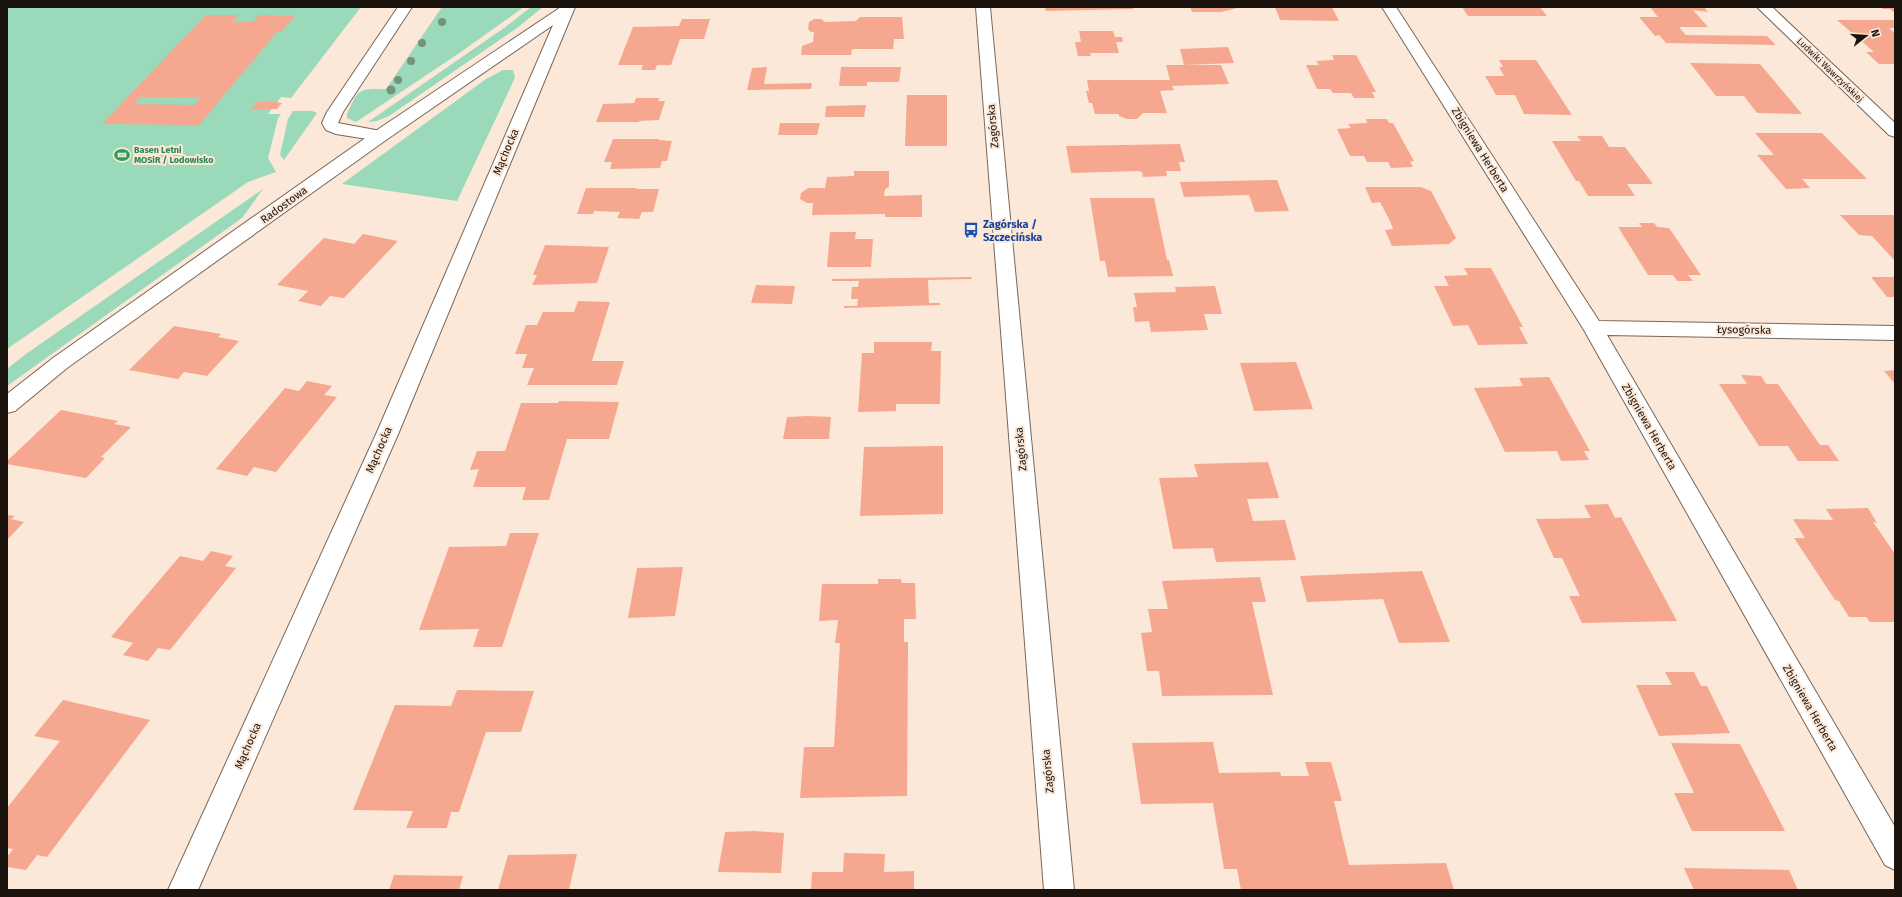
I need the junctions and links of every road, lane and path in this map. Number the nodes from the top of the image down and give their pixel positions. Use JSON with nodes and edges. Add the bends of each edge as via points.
{"nodes":[{"id":1,"x":405,"y":7,"type":"edge"},
{"id":2,"x":983,"y":7,"type":"edge"},
{"id":3,"x":1390,"y":7,"type":"edge"},
{"id":4,"x":1764,"y":7,"type":"edge"},
{"id":5,"x":567,"y":8,"type":"edge"},
{"id":6,"x":1895,"y":132,"type":"edge"},
{"id":7,"x":380,"y":136,"type":"junction"},
{"id":8,"x":1593,"y":328,"type":"junction"},
{"id":9,"x":1895,"y":333,"type":"edge"},
{"id":10,"x":7,"y":404,"type":"edge"},
{"id":11,"x":1895,"y":855,"type":"edge"},
{"id":12,"x":183,"y":890,"type":"edge"},
{"id":13,"x":1059,"y":890,"type":"edge"}],
"edges":[{"from":1,"to":7,"type":"street","via":[[330,123],[336,129]]},
{"from":2,"to":13,"type":"street","name":"Zagórska"},
{"from":3,"to":8,"type":"street","name":"Zbigniewa Herberta"},
{"from":4,"to":6,"type":"street","name":"Ludwiki Wawrzyńskiej"},
{"from":5,"to":7,"type":"street","name":"Radostowa"},
{"from":5,"to":12,"type":"street","name":"Mąchocka","via":[[388,432]]},
{"from":7,"to":10,"type":"street","name":"Radostowa","via":[[60,363]]},
{"from":8,"to":9,"type":"street","name":"Łysogórska"},
{"from":8,"to":11,"type":"street","name":"Zbigniewa Herberta"}]}
